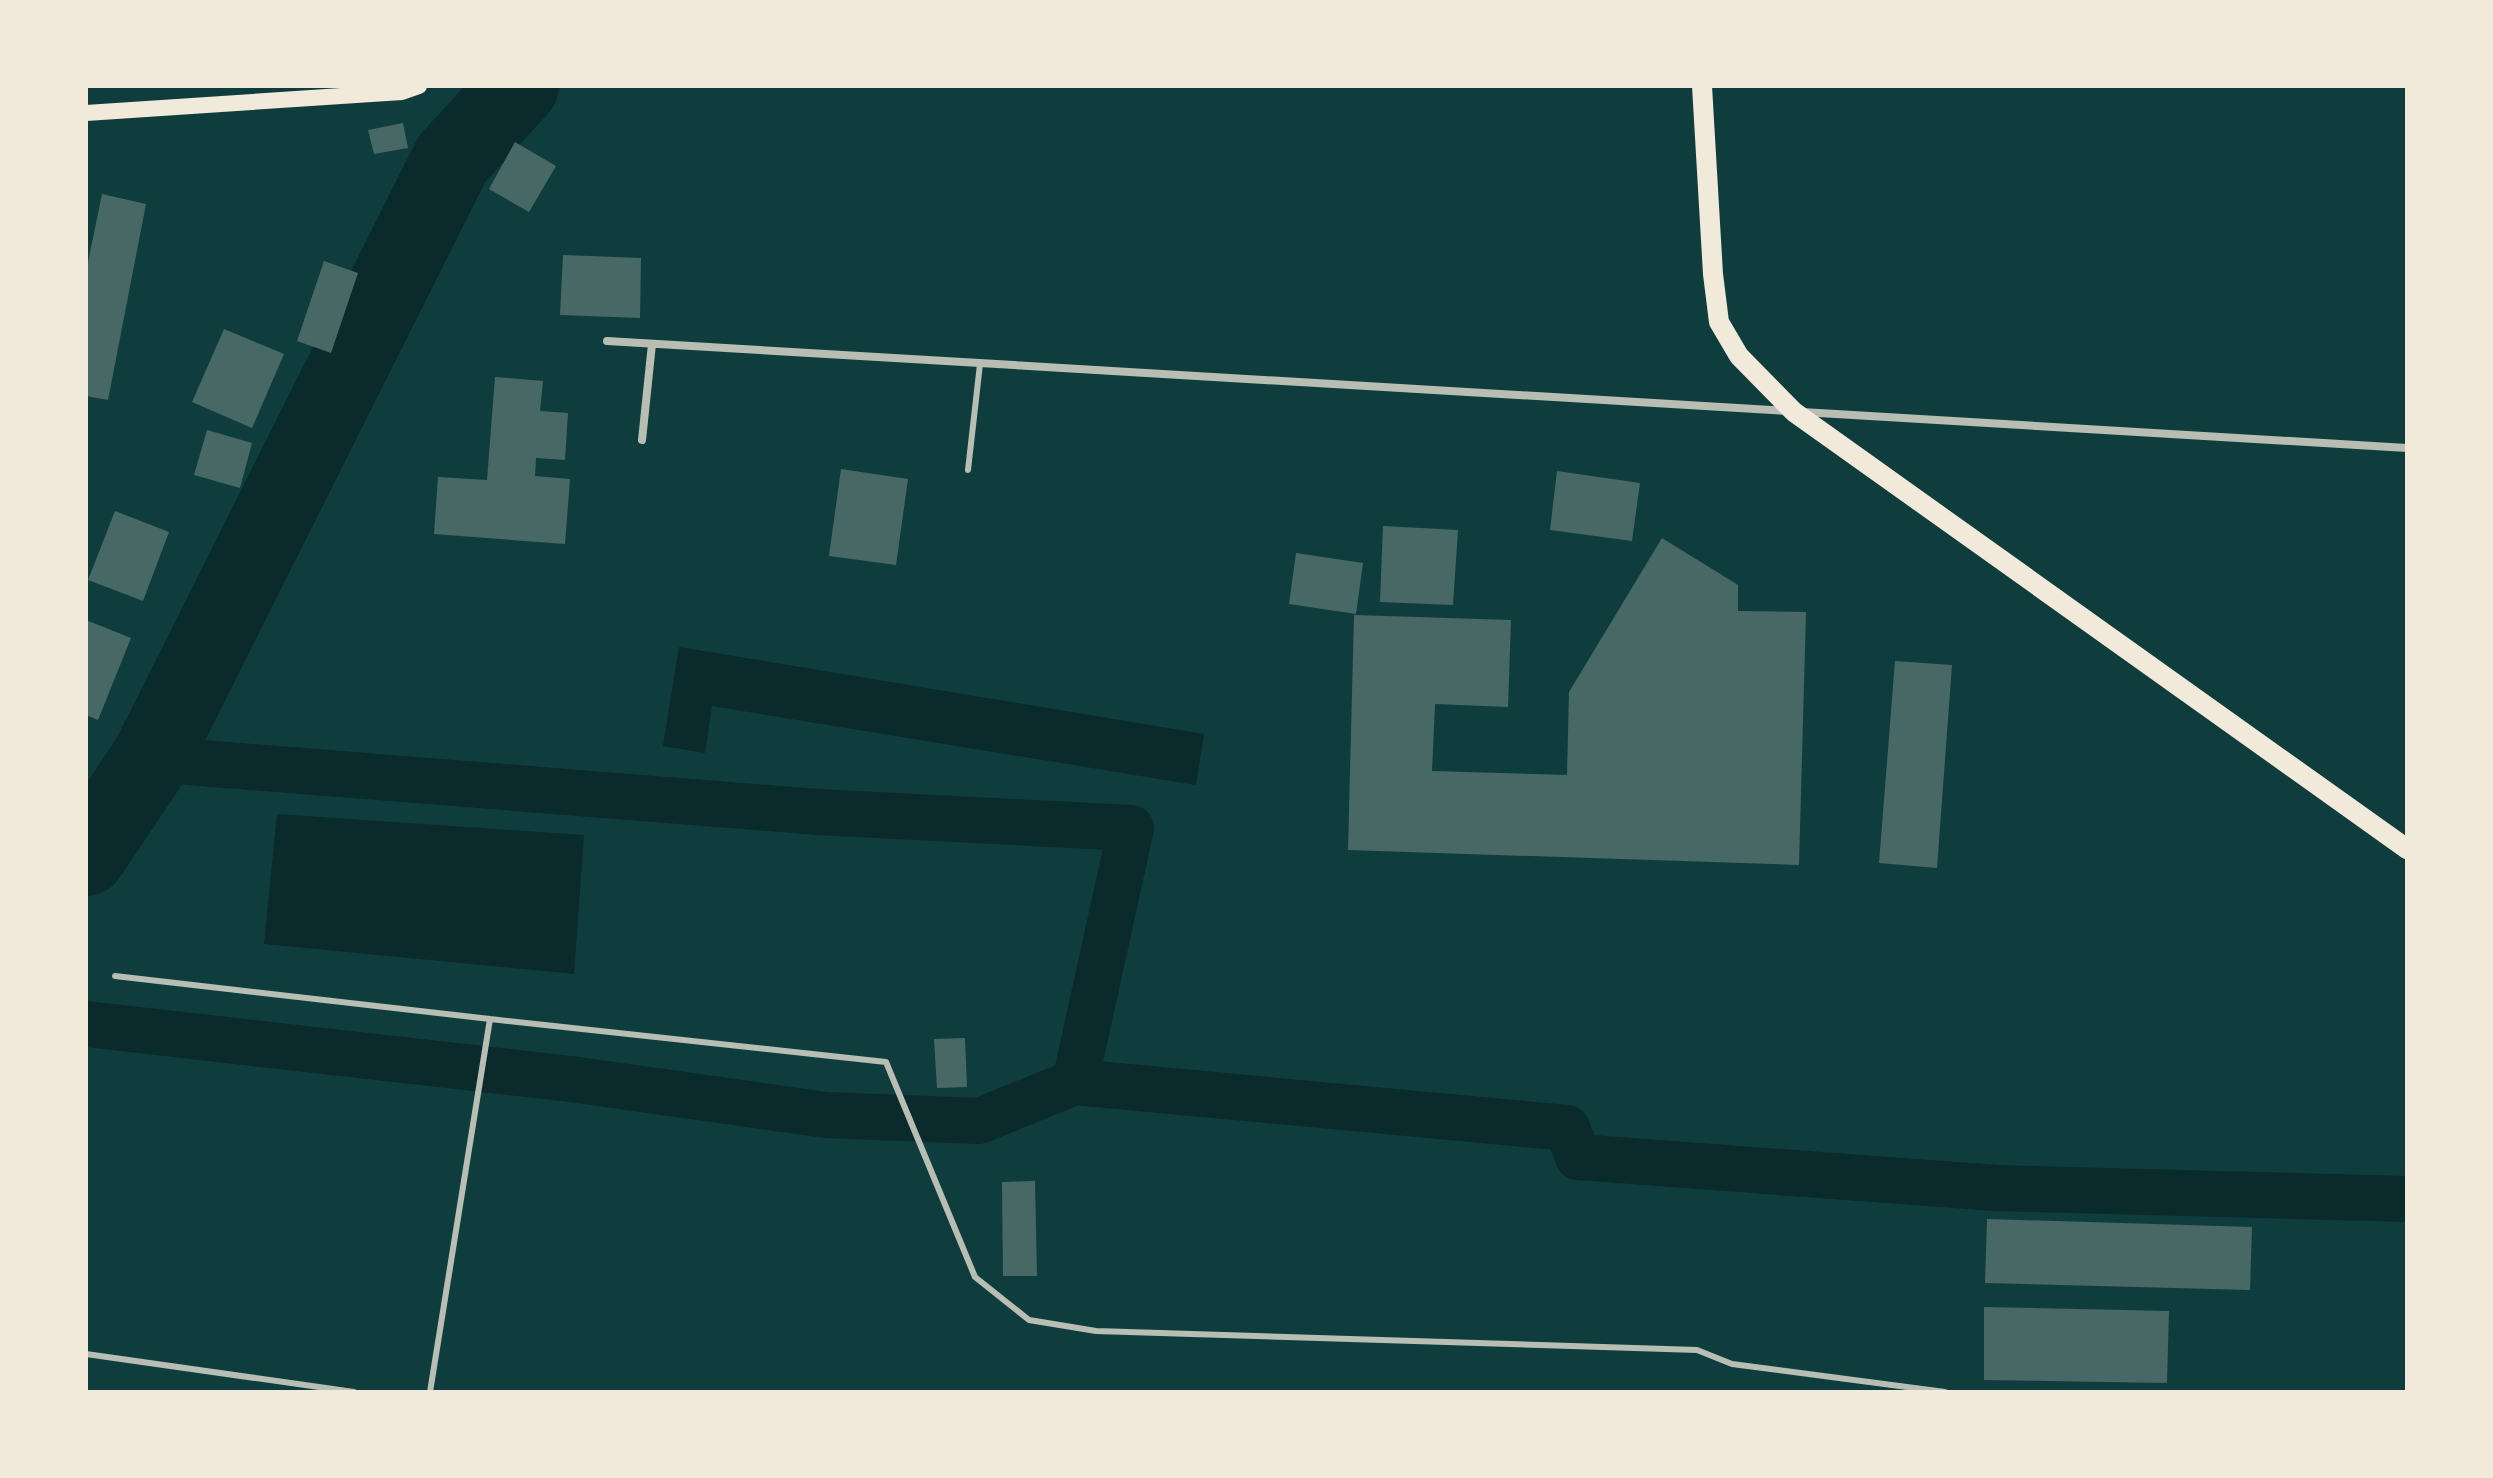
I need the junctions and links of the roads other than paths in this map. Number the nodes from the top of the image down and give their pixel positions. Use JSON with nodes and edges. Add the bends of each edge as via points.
{"nodes":[{"id":1,"x":419,"y":86,"type":"edge"},
{"id":2,"x":1702,"y":86,"type":"edge"},
{"id":3,"x":86,"y":113,"type":"edge"},
{"id":4,"x":607,"y":341,"type":"dead end"},
{"id":5,"x":652,"y":344,"type":"junction"},
{"id":6,"x":980,"y":364,"type":"junction"},
{"id":7,"x":1794,"y":412,"type":"junction"},
{"id":8,"x":642,"y":440,"type":"dead end"},
{"id":9,"x":2407,"y":448,"type":"edge"},
{"id":10,"x":968,"y":470,"type":"dead end"},
{"id":11,"x":2407,"y":849,"type":"edge"},
{"id":12,"x":115,"y":976,"type":"dead end"},
{"id":13,"x":490,"y":1020,"type":"junction"},
{"id":14,"x":86,"y":1354,"type":"edge"},
{"id":15,"x":354,"y":1392,"type":"edge"},
{"id":16,"x":430,"y":1392,"type":"edge"},
{"id":17,"x":1945,"y":1392,"type":"edge"}],
"edges":[{"from":1,"to":3,"type":"main road","via":[[402,92]]},
{"from":2,"to":7,"type":"main road","via":[[1719,322],[1739,356]]},
{"from":4,"to":5,"type":"street"},
{"from":5,"to":6,"type":"street"},
{"from":5,"to":8,"type":"street"},
{"from":6,"to":7,"type":"street"},
{"from":6,"to":10,"type":"lane"},
{"from":7,"to":9,"type":"street"},
{"from":7,"to":11,"type":"main road"},
{"from":12,"to":13,"type":"lane"},
{"from":13,"to":16,"type":"lane"},
{"from":13,"to":17,"type":"lane","via":[[886,1062],[975,1277],[1029,1320],[1096,1331],[1697,1350],[1732,1364]]},
{"from":14,"to":15,"type":"lane"}]}
